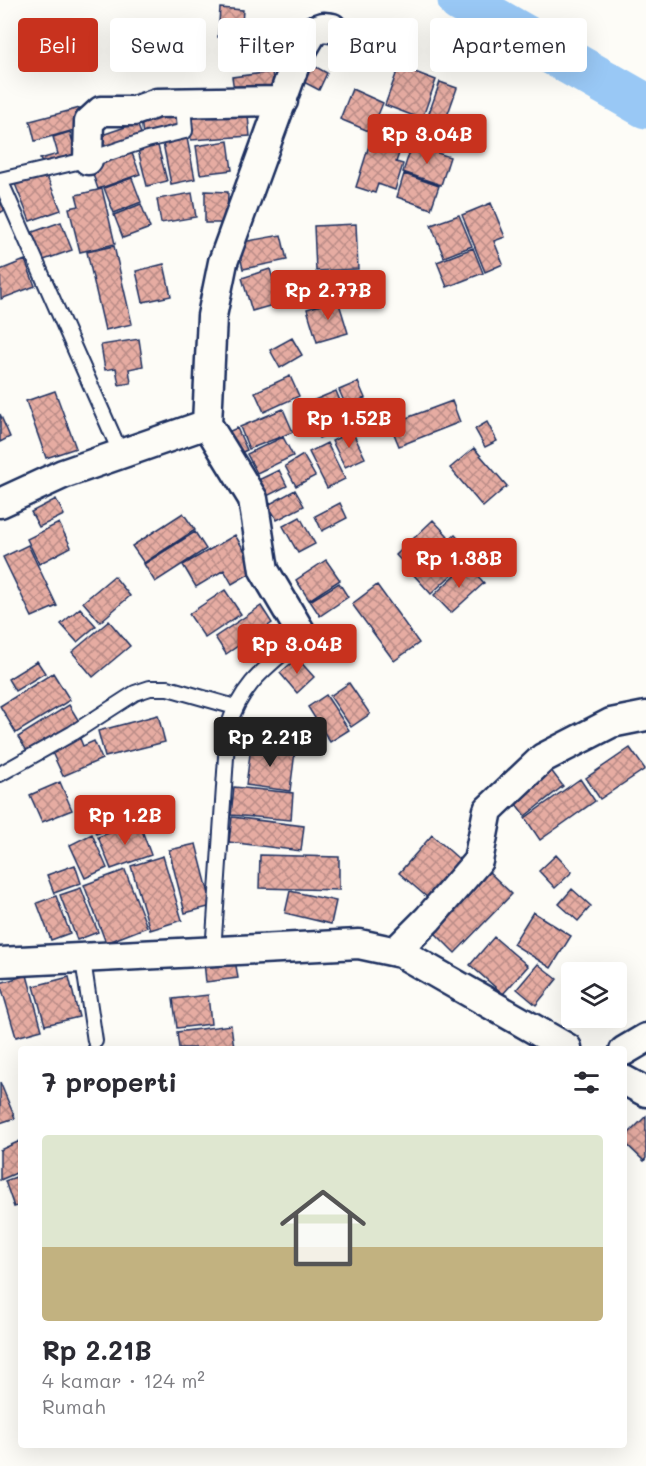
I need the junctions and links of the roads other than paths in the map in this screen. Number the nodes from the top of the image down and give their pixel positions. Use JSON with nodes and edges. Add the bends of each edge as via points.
{"nodes":[{"id":1,"x":328,"y":28,"type":"edge"},
{"id":2,"x":283,"y":101,"type":"junction"},
{"id":3,"x":183,"y":104,"type":"junction"},
{"id":4,"x":87,"y":159,"type":"junction"},
{"id":5,"x":0,"y":180,"type":"edge"},
{"id":6,"x":207,"y":424,"type":"junction"},
{"id":7,"x":122,"y":454,"type":"junction"},
{"id":8,"x":0,"y":503,"type":"edge"},
{"id":9,"x":303,"y":636,"type":"joint"},
{"id":10,"x":235,"y":707,"type":"junction"},
{"id":11,"x":646,"y":716,"type":"edge"},
{"id":12,"x":0,"y":774,"type":"edge"},
{"id":13,"x":396,"y":951,"type":"junction"},
{"id":14,"x":213,"y":952,"type":"junction"},
{"id":15,"x":83,"y":960,"type":"junction"},
{"id":16,"x":0,"y":962,"type":"edge"},
{"id":17,"x":646,"y":1038,"type":"edge"},
{"id":18,"x":94,"y":1041,"type":"dead end"},
{"id":19,"x":563,"y":1046,"type":"edge"},
{"id":20,"x":627,"y":1049,"type":"edge"},
{"id":21,"x":627,"y":1082,"type":"edge"},
{"id":22,"x":646,"y":1092,"type":"edge"}],
"edges":[{"from":1,"to":2,"type":"street","via":[[314,30],[305,41]]},
{"from":2,"to":3,"type":"street"},
{"from":2,"to":6,"type":"street","via":[[223,262],[212,316]]},
{"from":3,"to":4,"type":"lane","via":[[185,130]]},
{"from":3,"to":4,"type":"street","via":[[157,103],[134,111],[101,111],[89,122]]},
{"from":4,"to":5,"type":"lane"},
{"from":5,"to":7,"type":"lane"},
{"from":6,"to":7,"type":"street"},
{"from":6,"to":9,"type":"street","via":[[253,499],[264,570]]},
{"from":7,"to":8,"type":"street","via":[[63,474]]},
{"from":9,"to":10,"type":"lane","via":[[246,687]]},
{"from":10,"to":12,"type":"lane","via":[[168,688],[150,688],[135,693]]},
{"from":10,"to":14,"type":"lane","via":[[228,727]]},
{"from":11,"to":13,"type":"street","via":[[611,723],[543,758],[488,810],[478,861]]},
{"from":13,"to":14,"type":"street","via":[[360,944]]},
{"from":13,"to":19,"type":"street"},
{"from":14,"to":15,"type":"street"},
{"from":15,"to":16,"type":"street"},
{"from":15,"to":18,"type":"lane"},
{"from":17,"to":20,"type":"street"},
{"from":21,"to":22,"type":"street"}]}
